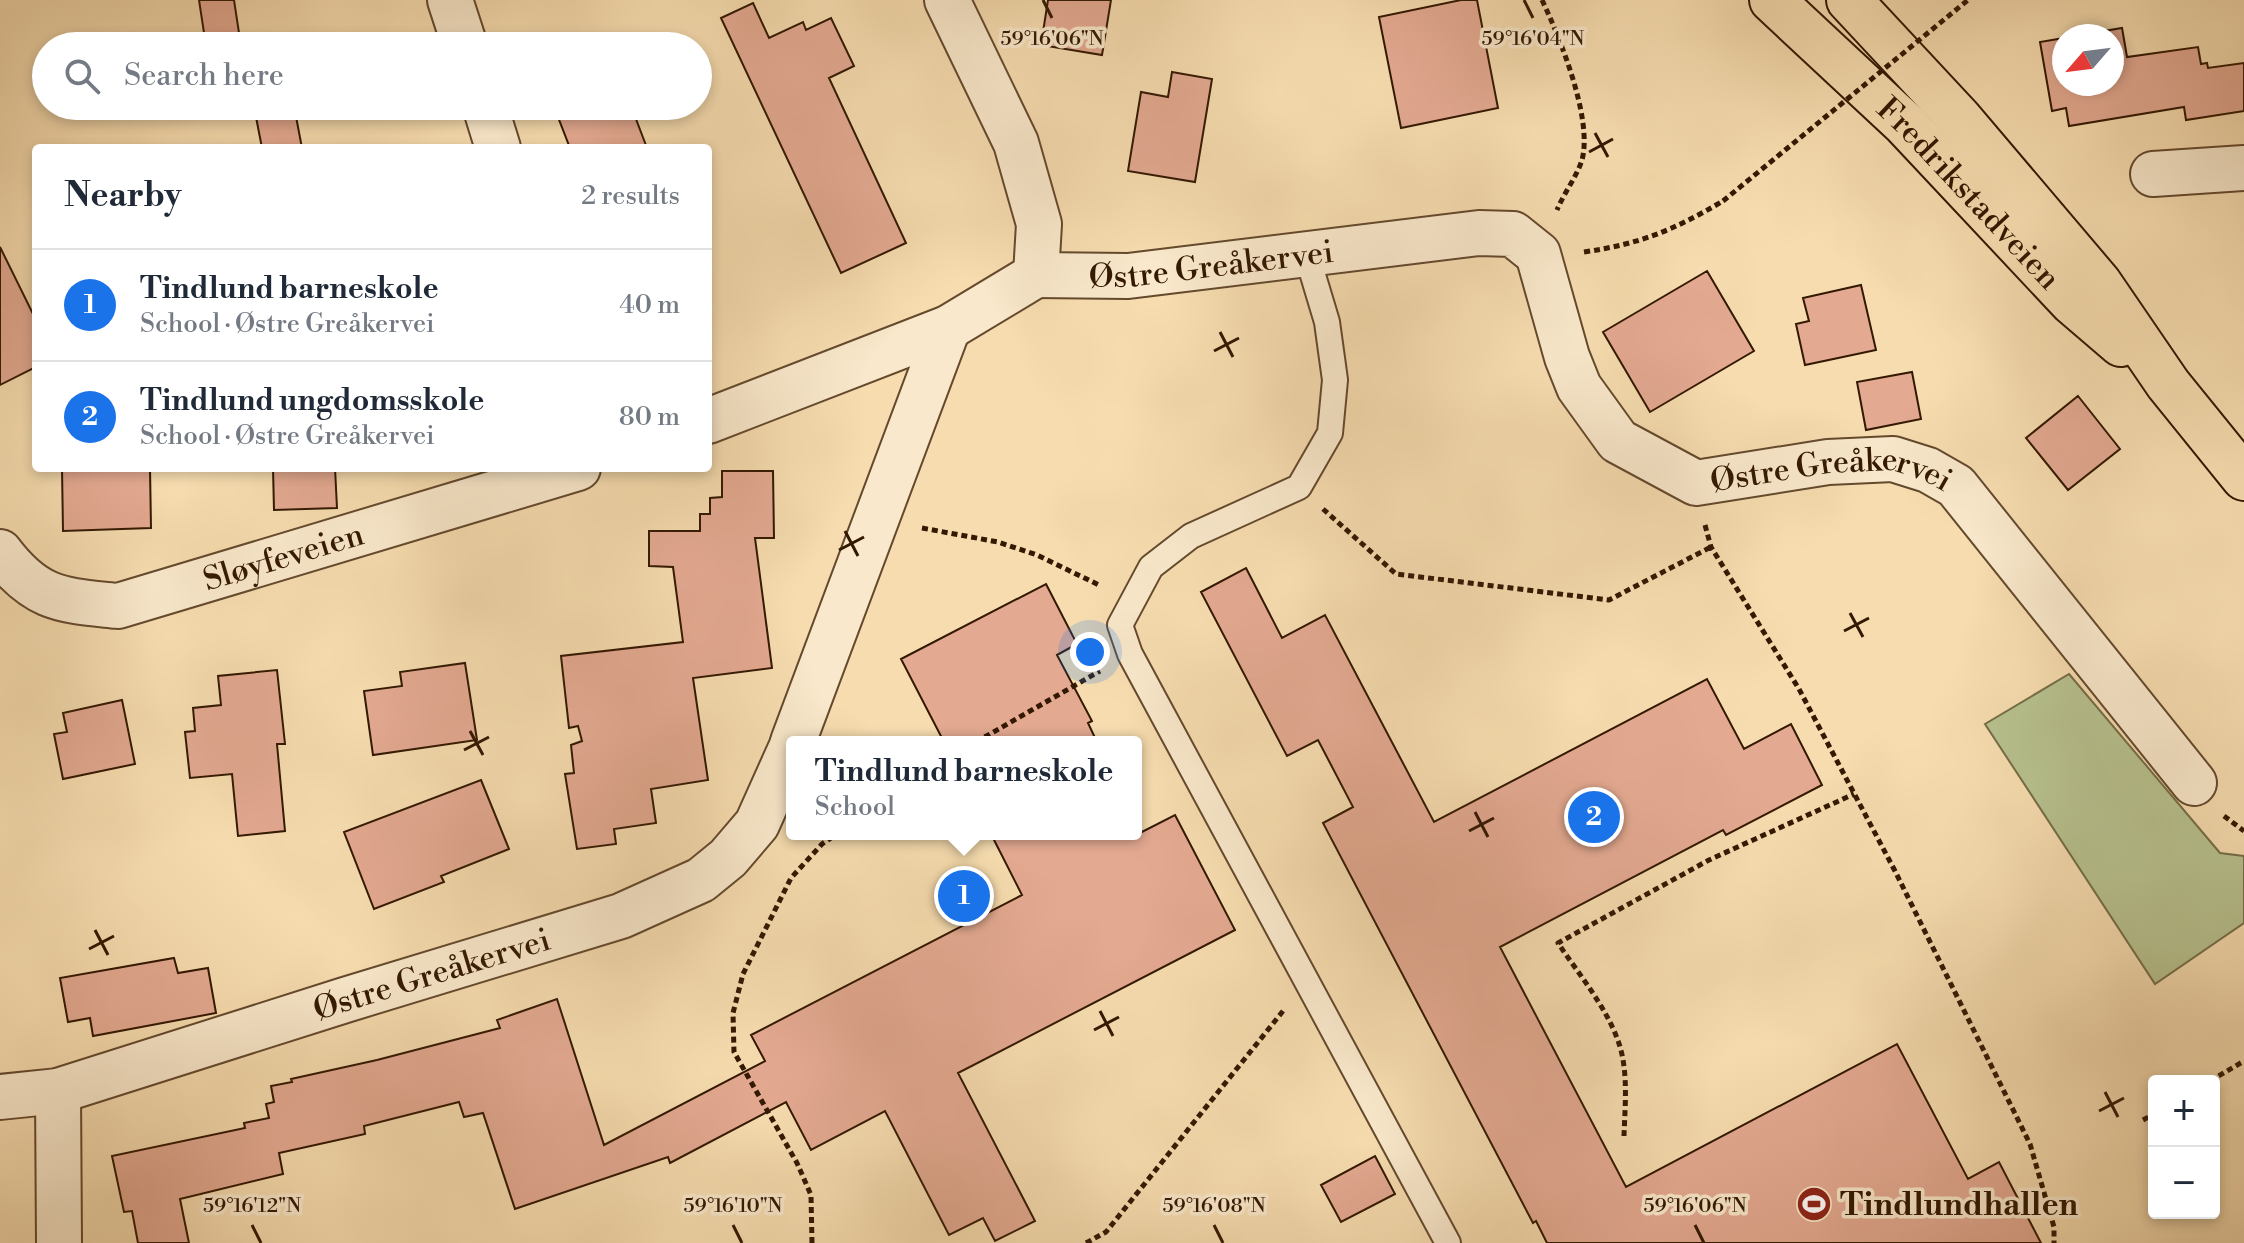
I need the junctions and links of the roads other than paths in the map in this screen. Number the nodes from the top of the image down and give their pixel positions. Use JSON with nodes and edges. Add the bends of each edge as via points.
{"nodes":[{"id":1,"x":450,"y":0,"type":"edge"},
{"id":2,"x":947,"y":0,"type":"edge"},
{"id":3,"x":1772,"y":0,"type":"edge"},
{"id":4,"x":1849,"y":0,"type":"edge"},
{"id":5,"x":460,"y":32,"type":"edge"},
{"id":6,"x":489,"y":120,"type":"edge"},
{"id":7,"x":497,"y":144,"type":"edge"},
{"id":8,"x":2244,"y":168,"type":"edge"},
{"id":9,"x":2153,"y":174,"type":"dead end"},
{"id":10,"x":1306,"y":252,"type":"junction"},
{"id":11,"x":1036,"y":275,"type":"junction"},
{"id":12,"x":948,"y":328,"type":"junction"},
{"id":13,"x":2168,"y":384,"type":"junction"},
{"id":14,"x":712,"y":419,"type":"edge"},
{"id":15,"x":565,"y":472,"type":"edge"},
{"id":16,"x":2244,"y":478,"type":"edge"},
{"id":17,"x":0,"y":552,"type":"edge"},
{"id":18,"x":796,"y":736,"type":"edge"},
{"id":19,"x":786,"y":760,"type":"edge"},
{"id":20,"x":2194,"y":783,"type":"dead end"},
{"id":21,"x":58,"y":1091,"type":"junction"},
{"id":22,"x":0,"y":1097,"type":"edge"},
{"id":23,"x":59,"y":1243,"type":"edge"},
{"id":24,"x":1448,"y":1243,"type":"edge"}],
"edges":[{"from":1,"to":5,"type":"street"},
{"from":2,"to":11,"type":"street","via":[[1016,143],[1039,224]]},
{"from":3,"to":13,"type":"main road","name":"Fredrikstadveien","via":[[1905,124],[2072,302]]},
{"from":4,"to":13,"type":"main road","name":"Fredrikstadveien","via":[[1959,118],[2099,283]]},
{"from":6,"to":7,"type":"street"},
{"from":8,"to":9,"type":"street"},
{"from":10,"to":11,"type":"street","name":"Østre Greåkervei","via":[[1128,276]]},
{"from":10,"to":20,"type":"street","name":"Østre Greåkervei","via":[[1513,234],[1538,254],[1579,387],[1618,441],[1696,483],[1828,462],[1893,459],[1956,486]]},
{"from":10,"to":24,"type":"lane","via":[[1327,322],[1335,380],[1330,433],[1299,487],[1191,536],[1151,567],[1120,625],[1130,654]]},
{"from":11,"to":12,"type":"street"},
{"from":12,"to":14,"type":"street"},
{"from":12,"to":18,"type":"street","name":"Østre Greåkervei"},
{"from":13,"to":16,"type":"main road","name":"Fredrikstadveien"},
{"from":15,"to":17,"type":"street","name":"Sløyfeveien","via":[[118,606],[43,592],[15,572]]},
{"from":19,"to":21,"type":"street","name":"Østre Greåkervei","via":[[757,824],[701,880],[621,916]]},
{"from":21,"to":22,"type":"street","name":"Østre Greåkervei"},
{"from":21,"to":23,"type":"street"}]}
